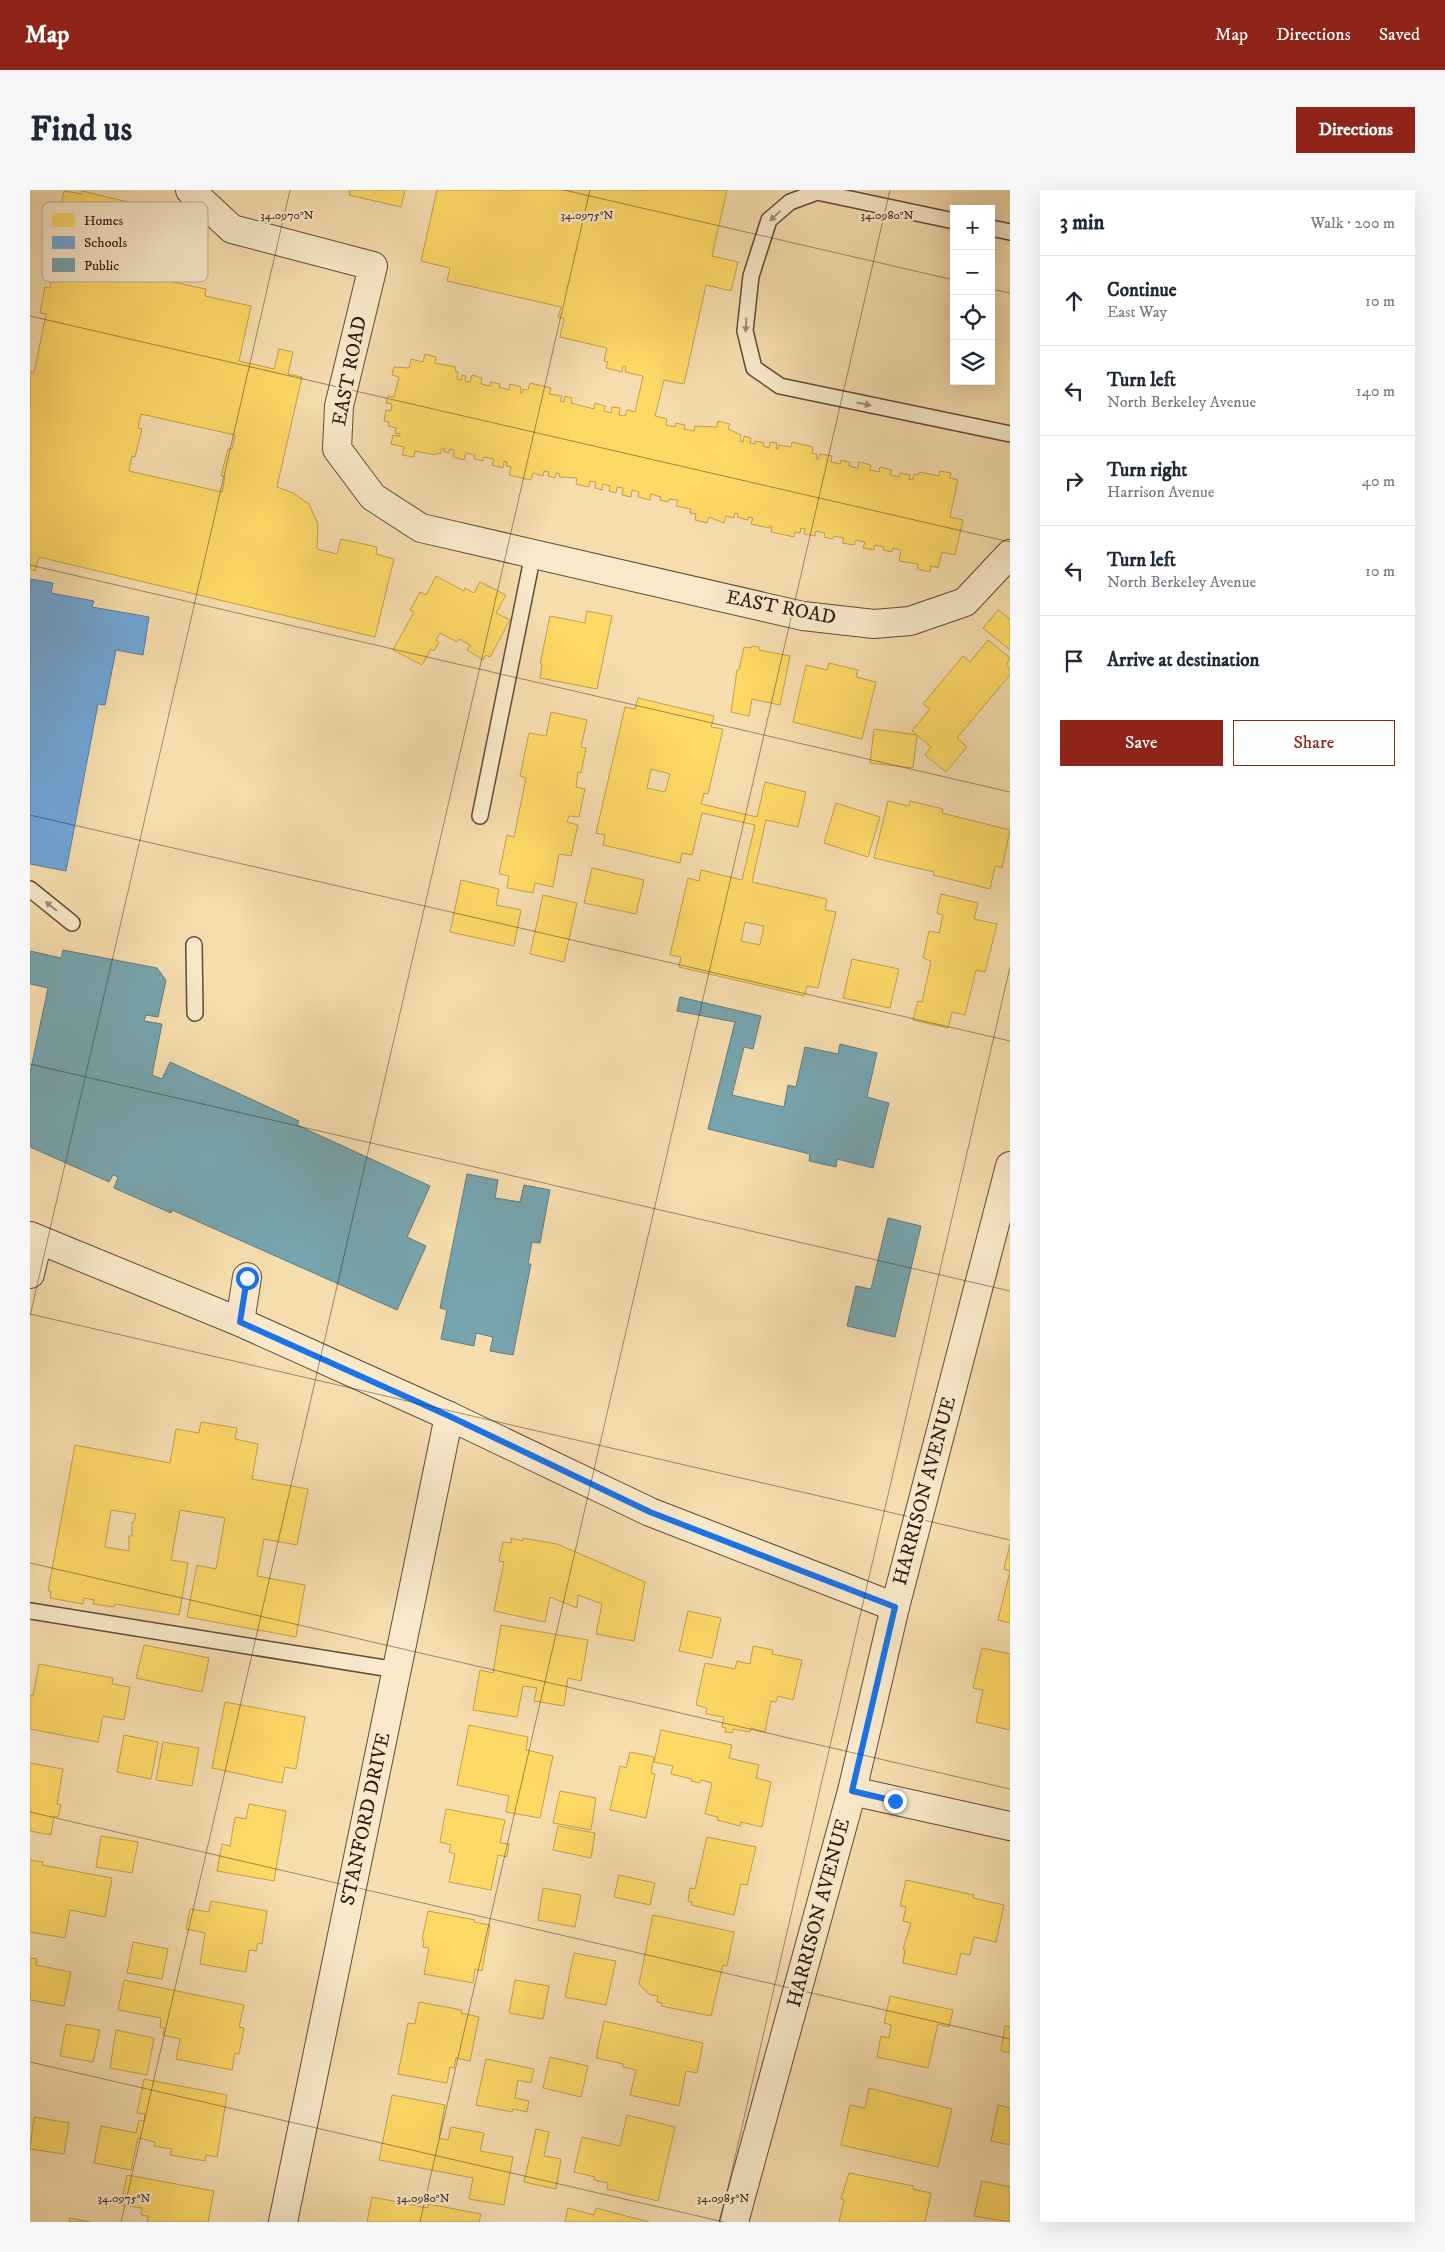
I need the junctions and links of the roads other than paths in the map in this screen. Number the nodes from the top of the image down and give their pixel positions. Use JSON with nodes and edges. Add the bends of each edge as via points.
{"nodes":[{"id":1,"x":190,"y":190,"type":"edge"},
{"id":2,"x":203,"y":202,"type":"edge"},
{"id":3,"x":208,"y":207,"type":"edge"},
{"id":4,"x":950,"y":220,"type":"edge"},
{"id":5,"x":995,"y":229,"type":"edge"},
{"id":6,"x":1010,"y":232,"type":"edge"},
{"id":7,"x":1010,"y":434,"type":"edge"},
{"id":8,"x":533,"y":554,"type":"junction"},
{"id":9,"x":1010,"y":554,"type":"edge"},
{"id":10,"x":480,"y":816,"type":"dead end"},
{"id":11,"x":30,"y":889,"type":"edge"},
{"id":12,"x":72,"y":923,"type":"dead end"},
{"id":13,"x":194,"y":945,"type":"dead end"},
{"id":14,"x":195,"y":1013,"type":"dead end"},
{"id":15,"x":1010,"y":1166,"type":"edge"},
{"id":16,"x":34,"y":1238,"type":"edge"},
{"id":17,"x":30,"y":1274,"type":"edge"},
{"id":18,"x":247,"y":1278,"type":"dead end"},
{"id":19,"x":240,"y":1322,"type":"junction"},
{"id":20,"x":449,"y":1416,"type":"junction"},
{"id":21,"x":895,"y":1607,"type":"junction"},
{"id":22,"x":30,"y":1611,"type":"edge"},
{"id":23,"x":397,"y":1670,"type":"junction"},
{"id":24,"x":852,"y":1791,"type":"junction"},
{"id":25,"x":1010,"y":1826,"type":"edge"},
{"id":26,"x":283,"y":2222,"type":"edge"},
{"id":27,"x":734,"y":2222,"type":"edge"}],
"edges":[{"from":1,"to":2,"type":"street","name":"EAST ROAD"},
{"from":3,"to":8,"type":"street","name":"EAST ROAD","via":[[232,230],[373,266],[339,406],[337,449],[373,497],[421,528]]},
{"from":4,"to":7,"type":"lane","one_way":true,"via":[[817,192],[790,202],[769,220],[751,276],[745,330],[754,368],[780,386]]},
{"from":5,"to":6,"type":"lane"},
{"from":8,"to":9,"type":"street","name":"EAST ROAD","via":[[803,616],[874,624],[910,621],[965,602]]},
{"from":8,"to":10,"type":"lane"},
{"from":12,"to":11,"type":"lane","one_way":true},
{"from":13,"to":14,"type":"lane"},
{"from":15,"to":21,"type":"street","name":"HARRISON AVENUE"},
{"from":16,"to":17,"type":"street"},
{"from":16,"to":19,"type":"street"},
{"from":18,"to":19,"type":"street"},
{"from":19,"to":20,"type":"street"},
{"from":20,"to":21,"type":"street","via":[[650,1512]]},
{"from":20,"to":23,"type":"street","name":"STANFORD DRIVE"},
{"from":21,"to":24,"type":"street","name":"HARRISON AVENUE"},
{"from":22,"to":23,"type":"lane"},
{"from":23,"to":26,"type":"street","name":"STANFORD DRIVE"},
{"from":24,"to":25,"type":"street"},
{"from":24,"to":27,"type":"street","name":"HARRISON AVENUE"}]}
